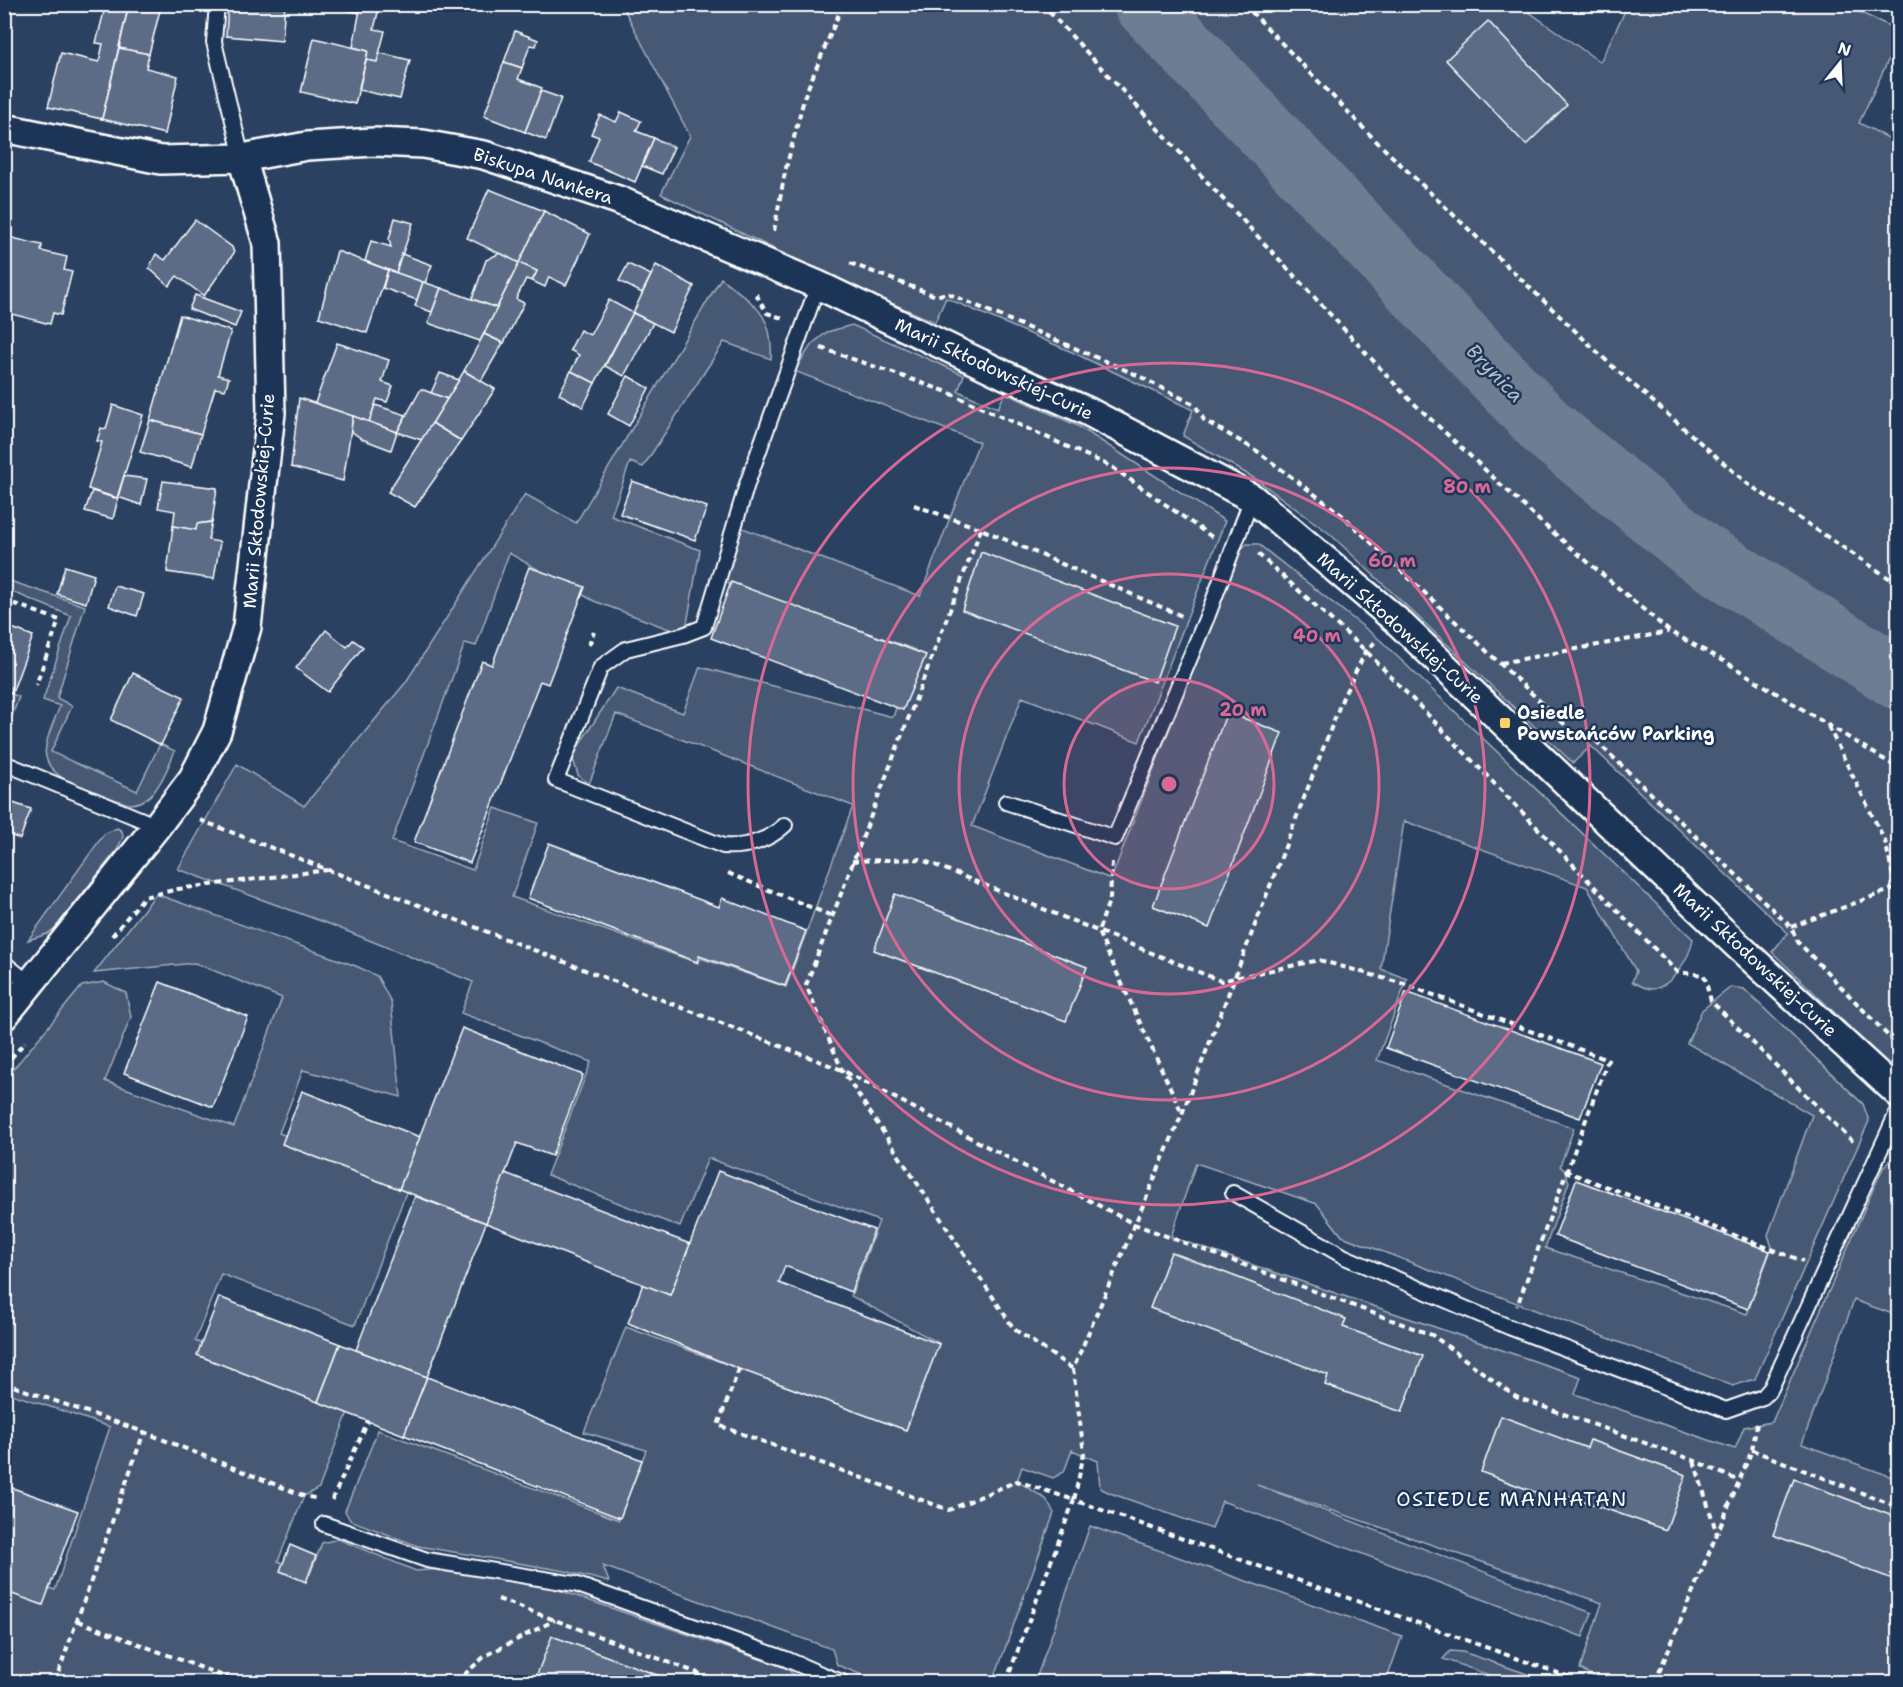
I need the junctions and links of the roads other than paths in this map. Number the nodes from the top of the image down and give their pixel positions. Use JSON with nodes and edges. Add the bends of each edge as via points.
{"nodes":[{"id":1,"x":217,"y":4,"type":"edge"},
{"id":2,"x":4,"y":128,"type":"edge"},
{"id":3,"x":242,"y":158,"type":"junction"},
{"id":4,"x":818,"y":285,"type":"junction"},
{"id":5,"x":1252,"y":498,"type":"junction"},
{"id":6,"x":4,"y":763,"type":"edge"},
{"id":7,"x":1006,"y":802,"type":"dead end"},
{"id":8,"x":785,"y":825,"type":"dead end"},
{"id":9,"x":158,"y":826,"type":"junction"},
{"id":10,"x":4,"y":963,"type":"edge"},
{"id":11,"x":30,"y":984,"type":"junction"},
{"id":12,"x":4,"y":1016,"type":"edge"},
{"id":13,"x":1899,"y":1093,"type":"edge"},
{"id":14,"x":1899,"y":1111,"type":"edge"},
{"id":15,"x":1233,"y":1193,"type":"dead end"},
{"id":16,"x":324,"y":1524,"type":"road end"},
{"id":17,"x":822,"y":1679,"type":"edge"},
{"id":18,"x":842,"y":1683,"type":"edge"}],
"edges":[{"from":1,"to":3,"type":"lane","via":[[214,42]]},
{"from":2,"to":3,"type":"street","name":"Biskupa Nankera","via":[[161,160]]},
{"from":3,"to":4,"type":"street","name":"Biskupa Nankera","via":[[307,146],[374,142],[423,144],[484,155],[618,200]]},
{"from":3,"to":9,"type":"street","name":"Marii Skłodowskiej-Curie","via":[[267,243],[271,414],[247,627],[217,731],[193,778]]},
{"from":4,"to":5,"type":"street","name":"Marii Skłodowskiej-Curie","via":[[1087,411]]},
{"from":4,"to":8,"type":"lane","via":[[747,484],[704,627],[626,649],[601,667],[556,780],[723,846],[741,848]]},
{"from":5,"to":7,"type":"lane","via":[[1115,838]]},
{"from":5,"to":13,"type":"street","name":"Marii Skłodowskiej-Curie","via":[[1396,620],[1737,945]]},
{"from":6,"to":9,"type":"lane"},
{"from":9,"to":11,"type":"street","name":"Marii Skłodowskiej-Curie"},
{"from":10,"to":11,"type":"lane"},
{"from":11,"to":12,"type":"street","name":"Marii Skłodowskiej-Curie"},
{"from":14,"to":15,"type":"lane","via":[[1771,1388],[1763,1397],[1726,1410],[1509,1327],[1345,1257]]},
{"from":16,"to":17,"type":"lane","via":[[427,1560],[575,1584],[786,1659]]},
{"from":17,"to":18,"type":"lane"}]}
